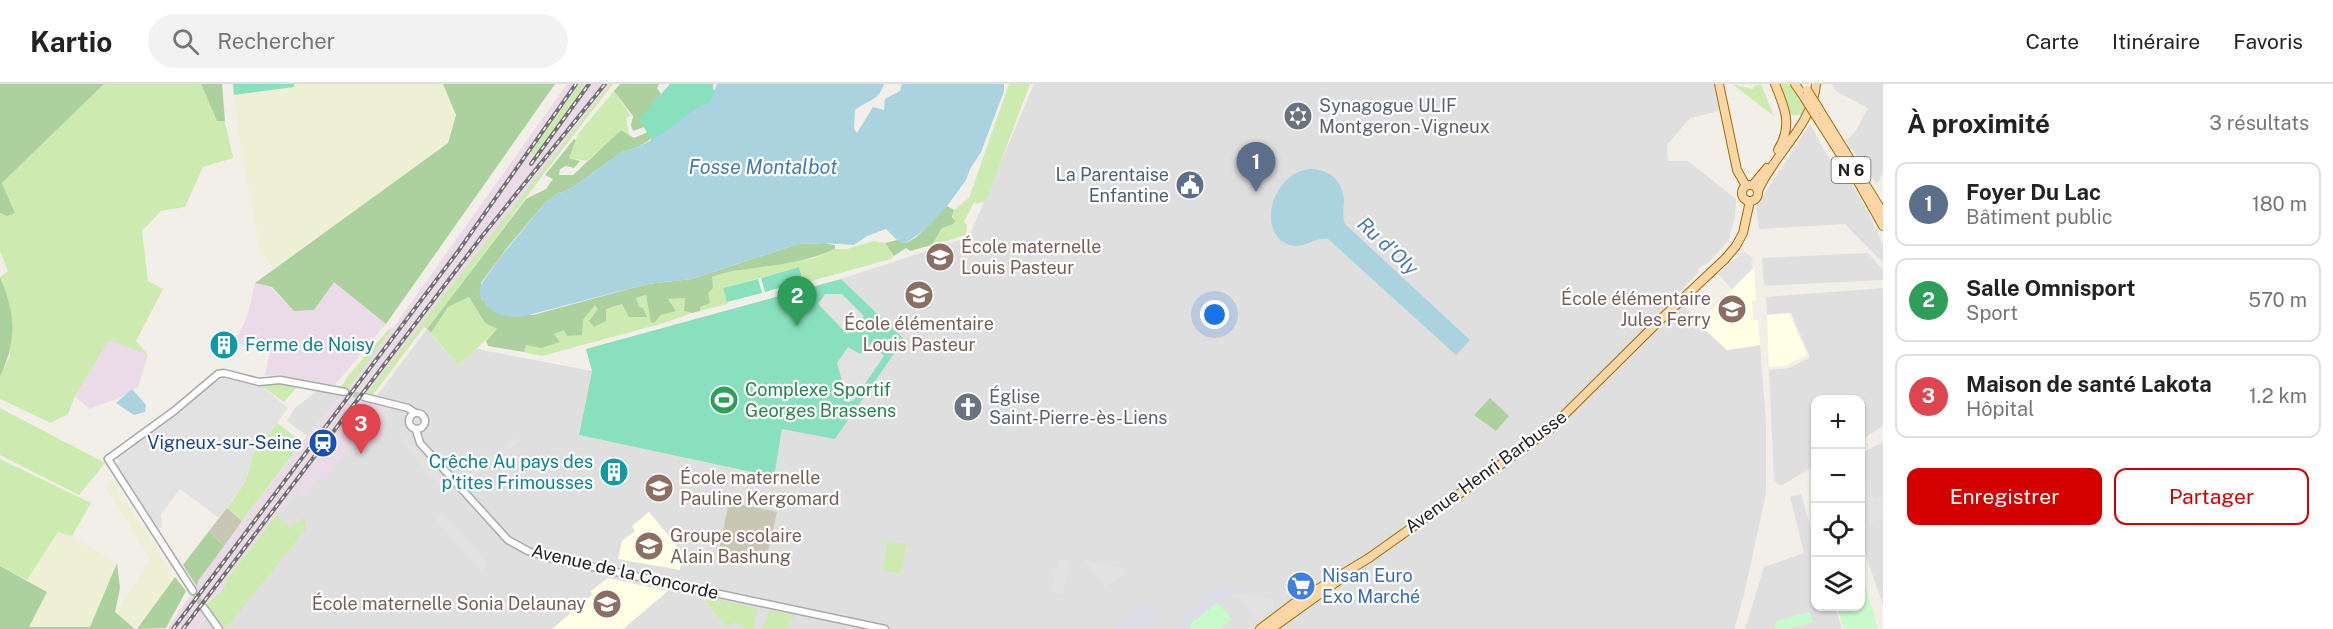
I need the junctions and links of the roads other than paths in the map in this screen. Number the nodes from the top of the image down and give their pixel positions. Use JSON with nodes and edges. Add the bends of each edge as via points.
{"nodes":[{"id":1,"x":1719,"y":84,"type":"edge"},
{"id":2,"x":1775,"y":84,"type":"edge"},
{"id":3,"x":1795,"y":84,"type":"edge"},
{"id":4,"x":1816,"y":84,"type":"edge"},
{"id":5,"x":1805,"y":90,"type":"edge"},
{"id":6,"x":1818,"y":113,"type":"junction"},
{"id":7,"x":1795,"y":118,"type":"junction"},
{"id":8,"x":1752,"y":188,"type":"junction"},
{"id":9,"x":1747,"y":200,"type":"junction"},
{"id":10,"x":1883,"y":213,"type":"edge"},
{"id":11,"x":1883,"y":226,"type":"edge"},
{"id":12,"x":345,"y":392,"type":"tunnel mouth"},
{"id":13,"x":364,"y":397,"type":"tunnel mouth"},
{"id":14,"x":415,"y":413,"type":"junction"},
{"id":15,"x":417,"y":430,"type":"junction"},
{"id":16,"x":1351,"y":570,"type":"junction"},
{"id":17,"x":193,"y":591,"type":"tunnel mouth"},
{"id":18,"x":204,"y":608,"type":"tunnel mouth"},
{"id":19,"x":219,"y":629,"type":"edge"},
{"id":20,"x":885,"y":629,"type":"edge"},
{"id":21,"x":1260,"y":629,"type":"edge"},
{"id":22,"x":1271,"y":629,"type":"edge"}],
"edges":[{"from":1,"to":8,"type":"main road","via":[[1737,170]]},
{"from":2,"to":7,"type":"main road"},
{"from":3,"to":5,"type":"main road","number":"N 6"},
{"from":4,"to":7,"type":"main road","via":[[1815,93]]},
{"from":5,"to":6,"type":"main road","number":"N 6","bridge":true},
{"from":6,"to":10,"type":"main road","number":"N 6"},
{"from":6,"to":11,"type":"main road","number":"N 6"},
{"from":7,"to":8,"type":"main road"},
{"from":7,"to":8,"type":"main road"},
{"from":8,"to":9,"type":"main road","name":"Avenue Henri Barbusse","via":[[1742,191]]},
{"from":8,"to":9,"type":"main road","via":[[1756,199]]},
{"from":9,"to":16,"type":"main road","name":"Avenue Henri Barbusse","via":[[1734,240],[1707,274],[1549,430]]},
{"from":12,"to":17,"type":"street","via":[[218,374],[108,459]]},
{"from":13,"to":14,"type":"street"},
{"from":14,"to":15,"type":"street","via":[[409,421],[411,428]]},
{"from":14,"to":15,"type":"street","via":[[426,421]]},
{"from":15,"to":20,"type":"street","name":"Avenue de la Concorde","via":[[420,443],[483,513],[508,540],[528,551]]},
{"from":16,"to":21,"type":"main road","name":"Avenue Henri Barbusse","via":[[1293,604]]},
{"from":16,"to":22,"type":"main road","name":"Avenue Henri Barbusse"},
{"from":18,"to":19,"type":"street"}]}
